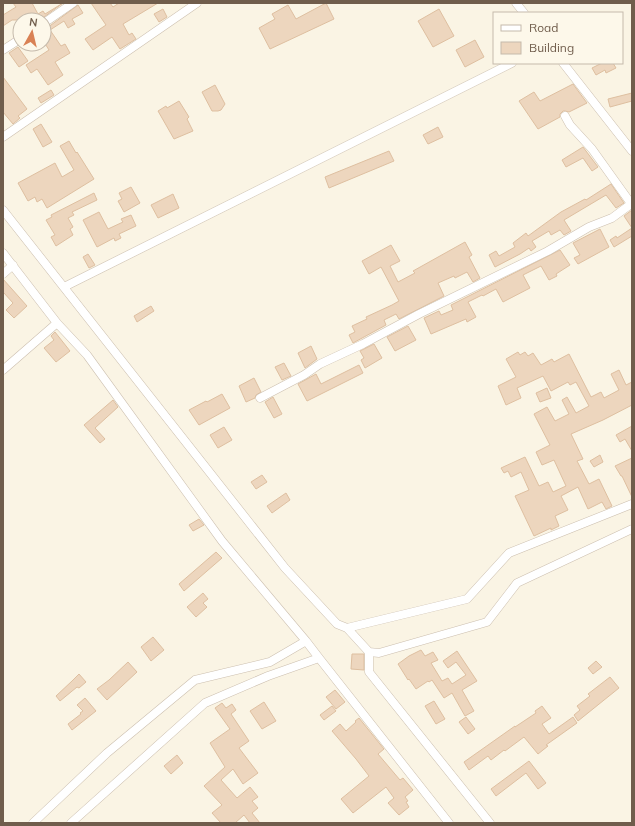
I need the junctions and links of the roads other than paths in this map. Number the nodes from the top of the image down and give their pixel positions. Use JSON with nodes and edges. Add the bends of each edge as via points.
{"nodes":[{"id":1,"x":73,"y":3,"type":"edge"},
{"id":2,"x":197,"y":3,"type":"edge"},
{"id":3,"x":516,"y":3,"type":"edge"},
{"id":4,"x":523,"y":12,"type":"edge"},
{"id":5,"x":52,"y":17,"type":"edge"},
{"id":6,"x":12,"y":44,"type":"edge"},
{"id":7,"x":3,"y":50,"type":"edge"},
{"id":8,"x":510,"y":64,"type":"edge"},
{"id":9,"x":564,"y":64,"type":"edge"},
{"id":10,"x":565,"y":116,"type":"dead end"},
{"id":11,"x":632,"y":136,"type":"edge"},
{"id":12,"x":3,"y":137,"type":"edge"},
{"id":13,"x":623,"y":139,"type":"junction"},
{"id":14,"x":632,"y":151,"type":"edge"},
{"id":15,"x":632,"y":204,"type":"edge"},
{"id":16,"x":3,"y":210,"type":"edge"},
{"id":17,"x":6,"y":220,"type":"edge"},
{"id":18,"x":3,"y":253,"type":"edge"},
{"id":19,"x":13,"y":265,"type":"junction"},
{"id":20,"x":3,"y":274,"type":"edge"},
{"id":21,"x":64,"y":287,"type":"junction"},
{"id":22,"x":57,"y":323,"type":"junction"},
{"id":23,"x":3,"y":370,"type":"edge"},
{"id":24,"x":260,"y":398,"type":"dead end"},
{"id":25,"x":632,"y":504,"type":"edge"},
{"id":26,"x":632,"y":529,"type":"edge"},
{"id":27,"x":347,"y":628,"type":"junction"},
{"id":28,"x":306,"y":641,"type":"junction"},
{"id":29,"x":369,"y":652,"type":"junction"},
{"id":30,"x":319,"y":658,"type":"junction"},
{"id":31,"x":33,"y":823,"type":"edge"},
{"id":32,"x":71,"y":823,"type":"edge"},
{"id":33,"x":449,"y":823,"type":"edge"},
{"id":34,"x":490,"y":823,"type":"edge"}],
"edges":[{"from":1,"to":5,"type":"street"},
{"from":2,"to":12,"type":"street"},
{"from":3,"to":4,"type":"street"},
{"from":6,"to":7,"type":"street"},
{"from":8,"to":21,"type":"street"},
{"from":9,"to":13,"type":"street"},
{"from":10,"to":15,"type":"street"},
{"from":11,"to":13,"type":"street"},
{"from":13,"to":14,"type":"street"},
{"from":15,"to":24,"type":"street","via":[[612,218],[320,364]]},
{"from":16,"to":17,"type":"street"},
{"from":17,"to":21,"type":"street"},
{"from":18,"to":19,"type":"street"},
{"from":19,"to":20,"type":"street"},
{"from":19,"to":22,"type":"street"},
{"from":21,"to":27,"type":"street","via":[[285,568],[337,624]]},
{"from":22,"to":23,"type":"street"},
{"from":22,"to":28,"type":"street","via":[[87,355],[222,541]]},
{"from":25,"to":27,"type":"street","via":[[509,554],[467,599]]},
{"from":26,"to":29,"type":"street","via":[[517,582],[487,622],[379,653]]},
{"from":27,"to":29,"type":"street"},
{"from":28,"to":30,"type":"street"},
{"from":28,"to":31,"type":"street","via":[[270,662],[195,680],[107,753]]},
{"from":29,"to":34,"type":"street","via":[[369,672]]},
{"from":30,"to":32,"type":"street","via":[[205,703]]},
{"from":30,"to":33,"type":"street"}]}
